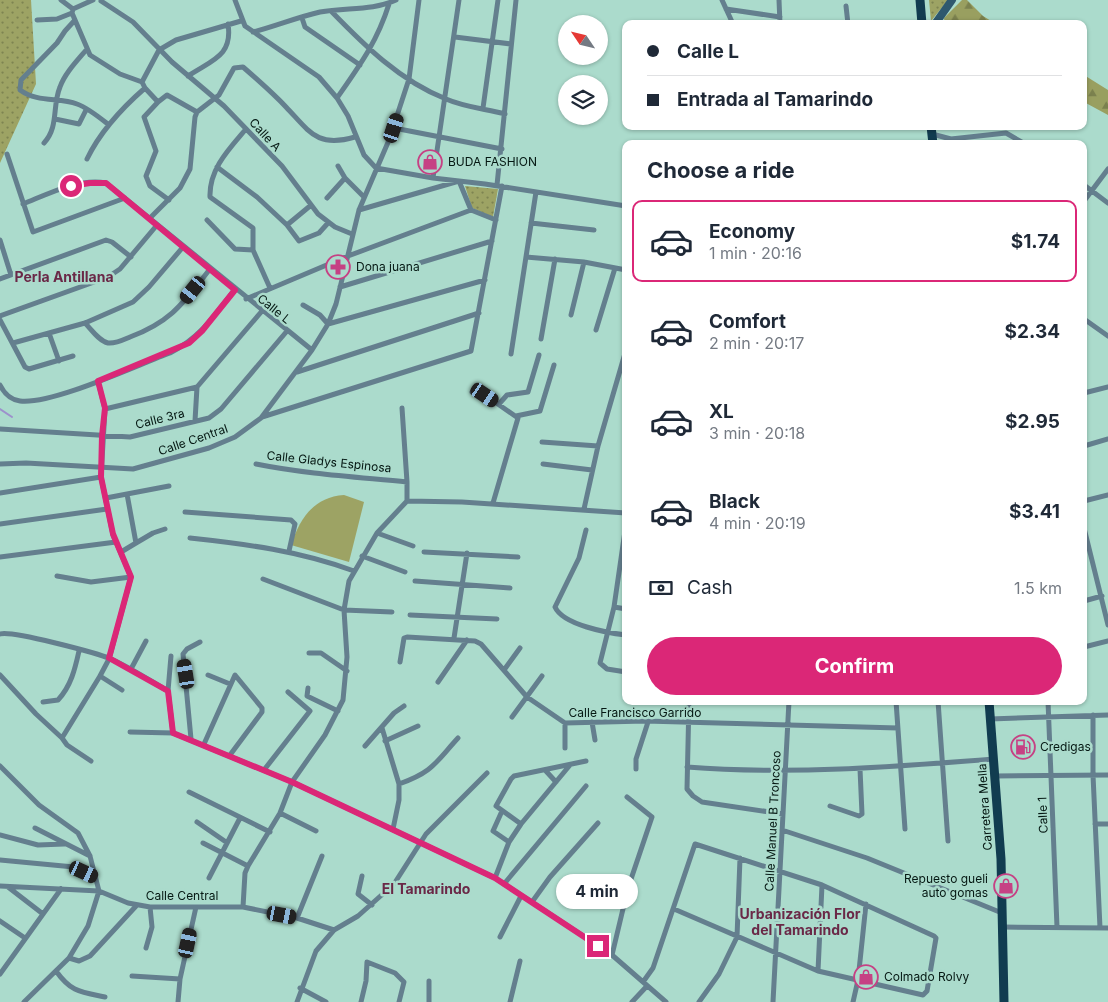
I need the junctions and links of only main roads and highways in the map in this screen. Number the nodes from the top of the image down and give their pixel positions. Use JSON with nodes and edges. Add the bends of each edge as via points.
{"nodes":[{"id":1,"x":920,"y":0,"type":"edge"},
{"id":2,"x":952,"y":0,"type":"edge"},
{"id":3,"x":922,"y":20,"type":"edge"},
{"id":4,"x":938,"y":20,"type":"edge"},
{"id":5,"x":989,"y":705,"type":"edge"},
{"id":6,"x":1004,"y":1002,"type":"edge"}],
"edges":[{"from":1,"to":3,"type":"main road"},
{"from":2,"to":4,"type":"main road"},
{"from":5,"to":6,"type":"main road","name":"Carretera Mella"}]}
